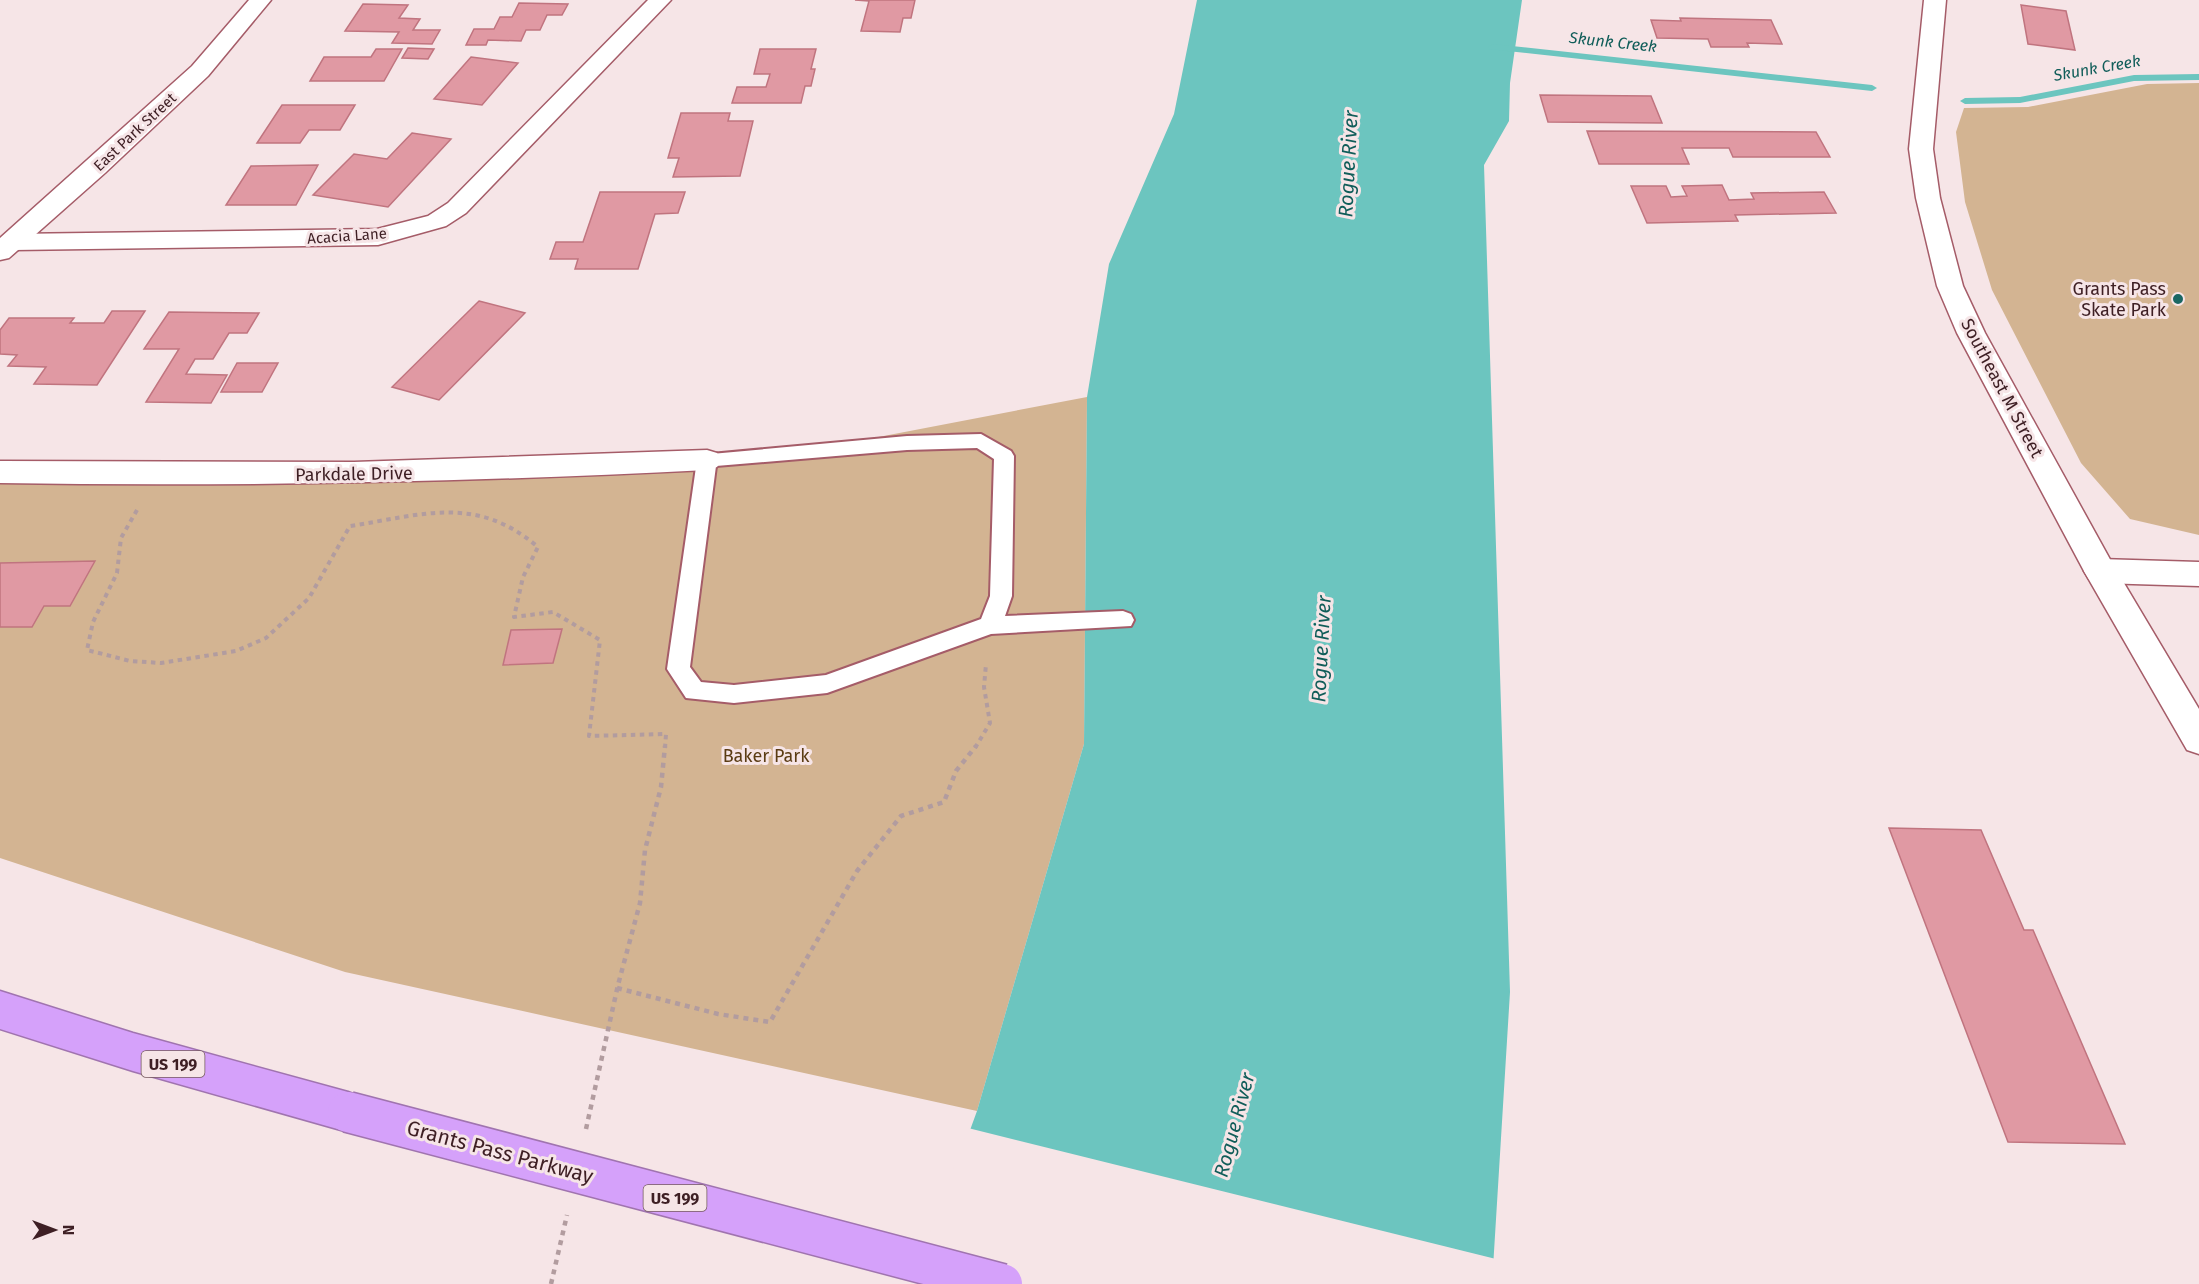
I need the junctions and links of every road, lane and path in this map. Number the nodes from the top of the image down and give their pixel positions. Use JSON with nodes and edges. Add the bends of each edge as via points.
{"nodes":[{"id":1,"x":260,"y":0,"type":"edge"},
{"id":2,"x":660,"y":0,"type":"edge"},
{"id":3,"x":1935,"y":0,"type":"edge"},
{"id":4,"x":7,"y":247,"type":"edge"},
{"id":5,"x":707,"y":460,"type":"junction"},
{"id":6,"x":0,"y":472,"type":"edge"},
{"id":7,"x":157,"y":476,"type":"junction"},
{"id":8,"x":2100,"y":571,"type":"junction"},
{"id":9,"x":2199,"y":573,"type":"edge"},
{"id":10,"x":1123,"y":620,"type":"dead end"},
{"id":11,"x":990,"y":625,"type":"junction"},
{"id":12,"x":2199,"y":740,"type":"edge"},
{"id":13,"x":617,"y":988,"type":"junction"},
{"id":14,"x":0,"y":1010,"type":"edge"},
{"id":15,"x":584,"y":1136,"type":"dead end"},
{"id":16,"x":569,"y":1204,"type":"dead end"},
{"id":17,"x":551,"y":1284,"type":"edge"},
{"id":18,"x":1002,"y":1284,"type":"edge"}],
"edges":[{"from":1,"to":4,"type":"street","name":"East Park Street","via":[[200,70]]},
{"from":2,"to":4,"type":"street","name":"Acacia Lane","via":[[457,208],[437,221],[378,237]]},
{"from":3,"to":8,"type":"street","name":"Southeast M Street","via":[[1921,149],[1941,258],[1971,333]]},
{"from":5,"to":7,"type":"street","name":"Parkdale Drive","via":[[370,474]]},
{"from":5,"to":11,"type":"lane","via":[[907,443],[981,441],[1004,456],[1001,596]]},
{"from":5,"to":11,"type":"lane","via":[[678,669],[694,691],[734,694],[827,684]]},
{"from":6,"to":7,"type":"street","name":"Parkdale Drive"},
{"from":7,"to":13,"type":"path","via":[[121,538],[117,573],[93,622],[87,650],[130,661],[161,663],[236,651],[266,638],[309,598],[350,526],[472,513],[523,533],[538,547],[523,577],[514,616],[554,612],[600,640],[589,736],[666,734],[661,787],[645,850],[640,903]]},
{"from":8,"to":9,"type":"street"},
{"from":8,"to":12,"type":"street","name":"Southeast M Street"},
{"from":10,"to":11,"type":"lane"},
{"from":11,"to":13,"type":"path","via":[[984,687],[990,723],[956,771],[944,802],[901,816],[857,871],[770,1022],[718,1014]]},
{"from":13,"to":15,"type":"path"},
{"from":14,"to":18,"type":"highway","name":"Grants Pass Parkway","number":"US 199","bridge":true,"via":[[348,1112]]},
{"from":16,"to":17,"type":"path"}]}
